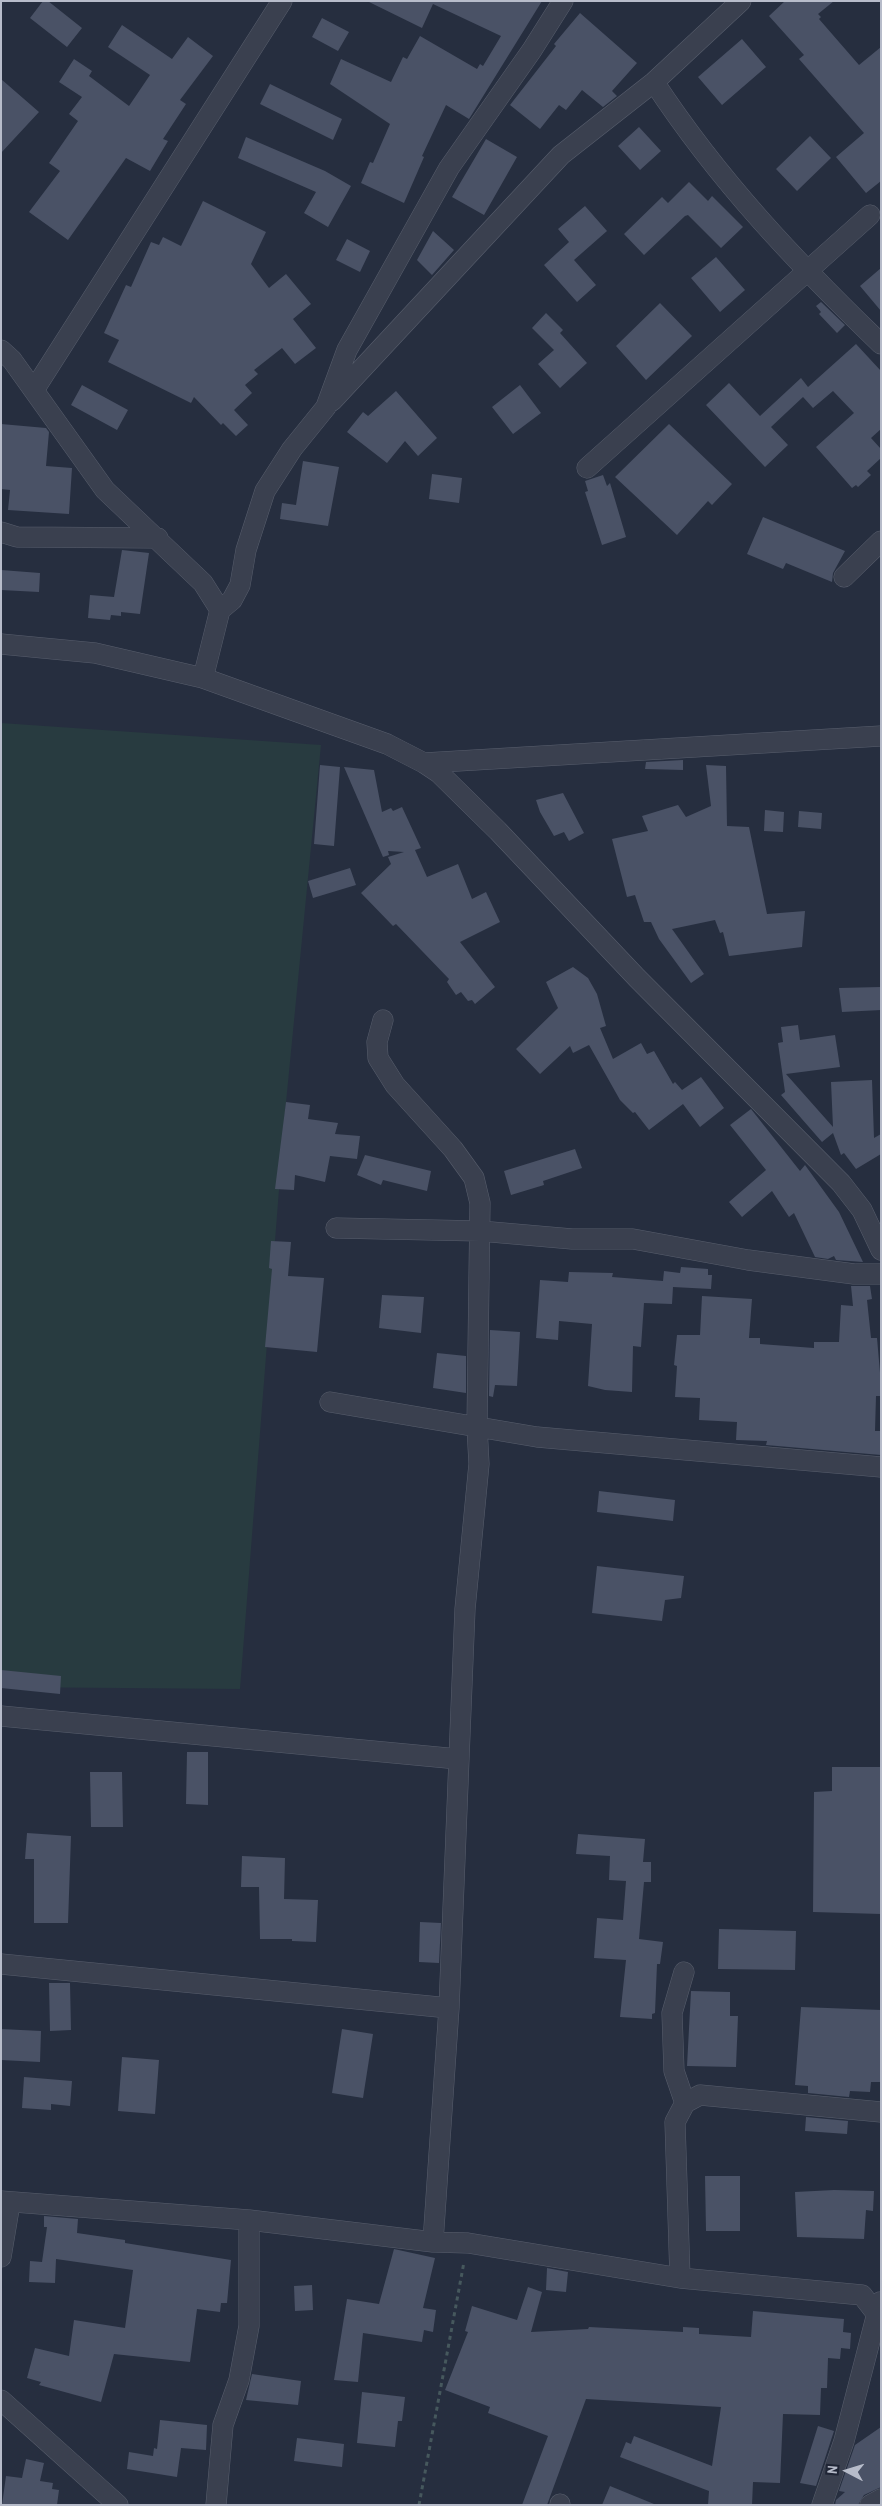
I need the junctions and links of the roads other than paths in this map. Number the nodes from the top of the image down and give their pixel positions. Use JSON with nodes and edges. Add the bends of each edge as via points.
{"nodes":[{"id":1,"x":282,"y":1,"type":"edge"},
{"id":2,"x":563,"y":1,"type":"edge"},
{"id":3,"x":741,"y":1,"type":"edge"},
{"id":4,"x":654,"y":82,"type":"junction"},
{"id":5,"x":870,"y":215,"type":"dead end"},
{"id":6,"x":806,"y":272,"type":"junction"},
{"id":7,"x":881,"y":344,"type":"edge"},
{"id":8,"x":1,"y":350,"type":"edge"},
{"id":9,"x":34,"y":390,"type":"junction"},
{"id":10,"x":326,"y":408,"type":"junction"},
{"id":11,"x":587,"y":468,"type":"dead end"},
{"id":12,"x":1,"y":532,"type":"edge"},
{"id":13,"x":158,"y":538,"type":"junction"},
{"id":14,"x":881,"y":541,"type":"edge"},
{"id":15,"x":844,"y":577,"type":"dead end"},
{"id":16,"x":220,"y":610,"type":"junction"},
{"id":17,"x":1,"y":644,"type":"edge"},
{"id":18,"x":204,"y":678,"type":"junction"},
{"id":19,"x":881,"y":736,"type":"edge"},
{"id":20,"x":424,"y":763,"type":"junction"},
{"id":21,"x":382,"y":1020,"type":"dead end"},
{"id":22,"x":336,"y":1228,"type":"dead end"},
{"id":23,"x":480,"y":1231,"type":"junction"},
{"id":24,"x":881,"y":1250,"type":"edge"},
{"id":25,"x":881,"y":1274,"type":"edge"},
{"id":26,"x":330,"y":1402,"type":"dead end"},
{"id":27,"x":477,"y":1427,"type":"junction"},
{"id":28,"x":881,"y":1467,"type":"edge"},
{"id":29,"x":1,"y":1716,"type":"edge"},
{"id":30,"x":458,"y":1759,"type":"junction"},
{"id":31,"x":1,"y":1964,"type":"edge"},
{"id":32,"x":684,"y":1972,"type":"dead end"},
{"id":33,"x":449,"y":2008,"type":"junction"},
{"id":34,"x":685,"y":2103,"type":"junction"},
{"id":35,"x":881,"y":2112,"type":"edge"},
{"id":36,"x":6,"y":2202,"type":"edge"},
{"id":37,"x":249,"y":2220,"type":"junction"},
{"id":38,"x":433,"y":2242,"type":"junction"},
{"id":39,"x":1,"y":2258,"type":"edge"},
{"id":40,"x":680,"y":2278,"type":"junction"},
{"id":41,"x":878,"y":2307,"type":"edge"},
{"id":42,"x":1,"y":2400,"type":"edge"},
{"id":43,"x":881,"y":2499,"type":"edge"},
{"id":44,"x":118,"y":2505,"type":"edge"},
{"id":45,"x":216,"y":2505,"type":"edge"},
{"id":46,"x":822,"y":2505,"type":"edge"},
{"id":47,"x":870,"y":2505,"type":"edge"}],
"edges":[{"from":1,"to":9,"type":"street"},
{"from":2,"to":10,"type":"street","via":[[449,168],[347,350]]},
{"from":3,"to":4,"type":"street"},
{"from":4,"to":6,"type":"street","via":[[754,215]]},
{"from":4,"to":10,"type":"street","via":[[561,155]]},
{"from":5,"to":6,"type":"street"},
{"from":6,"to":7,"type":"street"},
{"from":6,"to":11,"type":"street"},
{"from":8,"to":9,"type":"street"},
{"from":9,"to":13,"type":"street","via":[[105,490]]},
{"from":10,"to":16,"type":"street","via":[[292,449],[265,491],[246,550],[240,585],[232,600]]},
{"from":12,"to":13,"type":"street","via":[[17,537]]},
{"from":13,"to":16,"type":"street","via":[[204,583]]},
{"from":14,"to":15,"type":"street"},
{"from":16,"to":18,"type":"street"},
{"from":17,"to":18,"type":"street","via":[[95,653]]},
{"from":18,"to":20,"type":"street","via":[[387,744]]},
{"from":19,"to":20,"type":"street"},
{"from":20,"to":24,"type":"street","via":[[439,773],[498,831],[637,978],[840,1182],[862,1210]]},
{"from":21,"to":23,"type":"street","via":[[377,1042],[378,1058],[396,1085],[453,1149],[474,1178],[480,1203]]},
{"from":22,"to":23,"type":"street"},
{"from":23,"to":25,"type":"street","via":[[572,1239],[633,1239],[758,1261],[854,1274]]},
{"from":23,"to":27,"type":"street"},
{"from":26,"to":27,"type":"street"},
{"from":27,"to":28,"type":"street","via":[[537,1437]]},
{"from":27,"to":30,"type":"street","via":[[479,1464],[465,1609]]},
{"from":29,"to":30,"type":"street"},
{"from":30,"to":33,"type":"street"},
{"from":31,"to":33,"type":"street"},
{"from":32,"to":34,"type":"street","via":[[672,2013],[674,2071]]},
{"from":33,"to":38,"type":"street"},
{"from":34,"to":35,"type":"street","via":[[700,2095]]},
{"from":34,"to":40,"type":"street","via":[[676,2122]]},
{"from":36,"to":37,"type":"street"},
{"from":36,"to":39,"type":"street"},
{"from":37,"to":38,"type":"street"},
{"from":37,"to":45,"type":"street","via":[[249,2326],[238,2380],[223,2425]]},
{"from":38,"to":40,"type":"street","via":[[468,2243]]},
{"from":40,"to":41,"type":"street","via":[[862,2295]]},
{"from":41,"to":46,"type":"street","via":[[844,2441]]},
{"from":42,"to":44,"type":"street"},
{"from":43,"to":47,"type":"street"}]}
